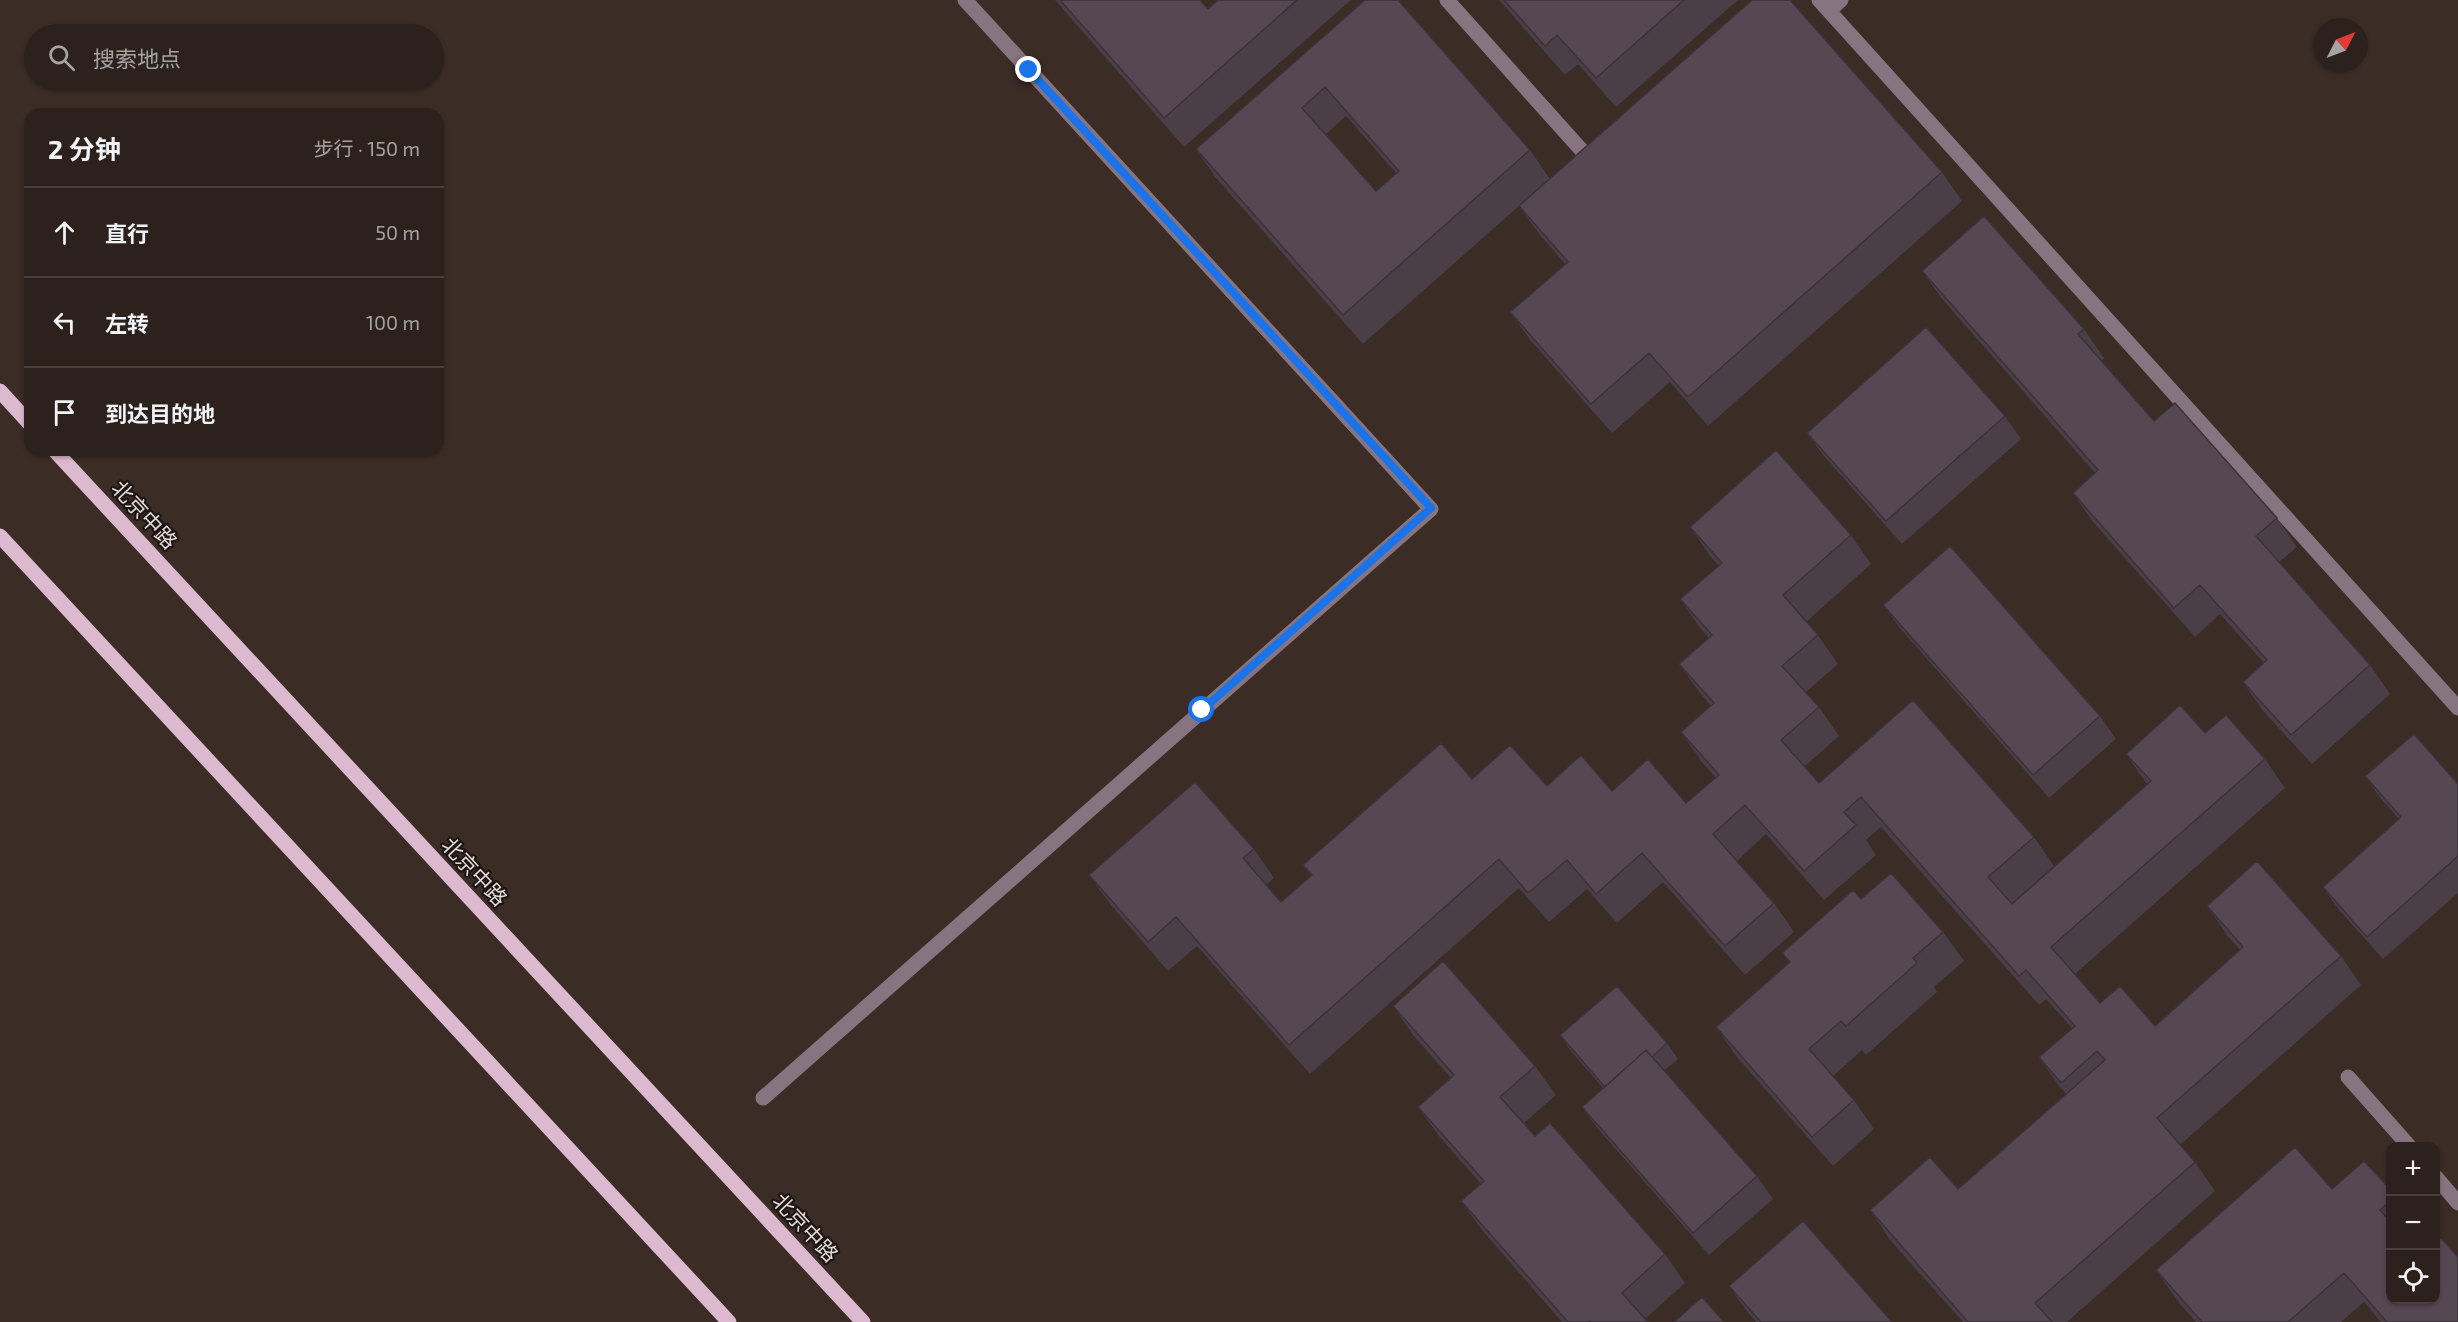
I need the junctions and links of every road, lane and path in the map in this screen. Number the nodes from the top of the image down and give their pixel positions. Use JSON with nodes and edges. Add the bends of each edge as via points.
{"nodes":[{"id":1,"x":965,"y":0,"type":"edge"},
{"id":2,"x":1447,"y":0,"type":"edge"},
{"id":3,"x":1841,"y":0,"type":"edge"},
{"id":4,"x":1824,"y":6,"type":"edge"},
{"id":5,"x":1585,"y":154,"type":"edge"},
{"id":6,"x":0,"y":391,"type":"edge"},
{"id":7,"x":24,"y":417,"type":"edge"},
{"id":8,"x":60,"y":456,"type":"edge"},
{"id":9,"x":0,"y":536,"type":"edge"},
{"id":10,"x":2458,"y":708,"type":"edge"},
{"id":11,"x":2348,"y":1077,"type":"dead end"},
{"id":12,"x":763,"y":1098,"type":"dead end"},
{"id":13,"x":2405,"y":1142,"type":"edge"},
{"id":14,"x":2440,"y":1183,"type":"edge"},
{"id":15,"x":2458,"y":1203,"type":"edge"},
{"id":16,"x":729,"y":1322,"type":"edge"},
{"id":17,"x":863,"y":1322,"type":"edge"}],
"edges":[{"from":1,"to":12,"type":"street","via":[[1431,508]]},
{"from":2,"to":5,"type":"street"},
{"from":3,"to":4,"type":"street"},
{"from":4,"to":10,"type":"street"},
{"from":6,"to":7,"type":"main road"},
{"from":8,"to":17,"type":"main road","name":"北京中路"},
{"from":9,"to":16,"type":"main road"},
{"from":11,"to":13,"type":"street"},
{"from":14,"to":15,"type":"street"}]}
